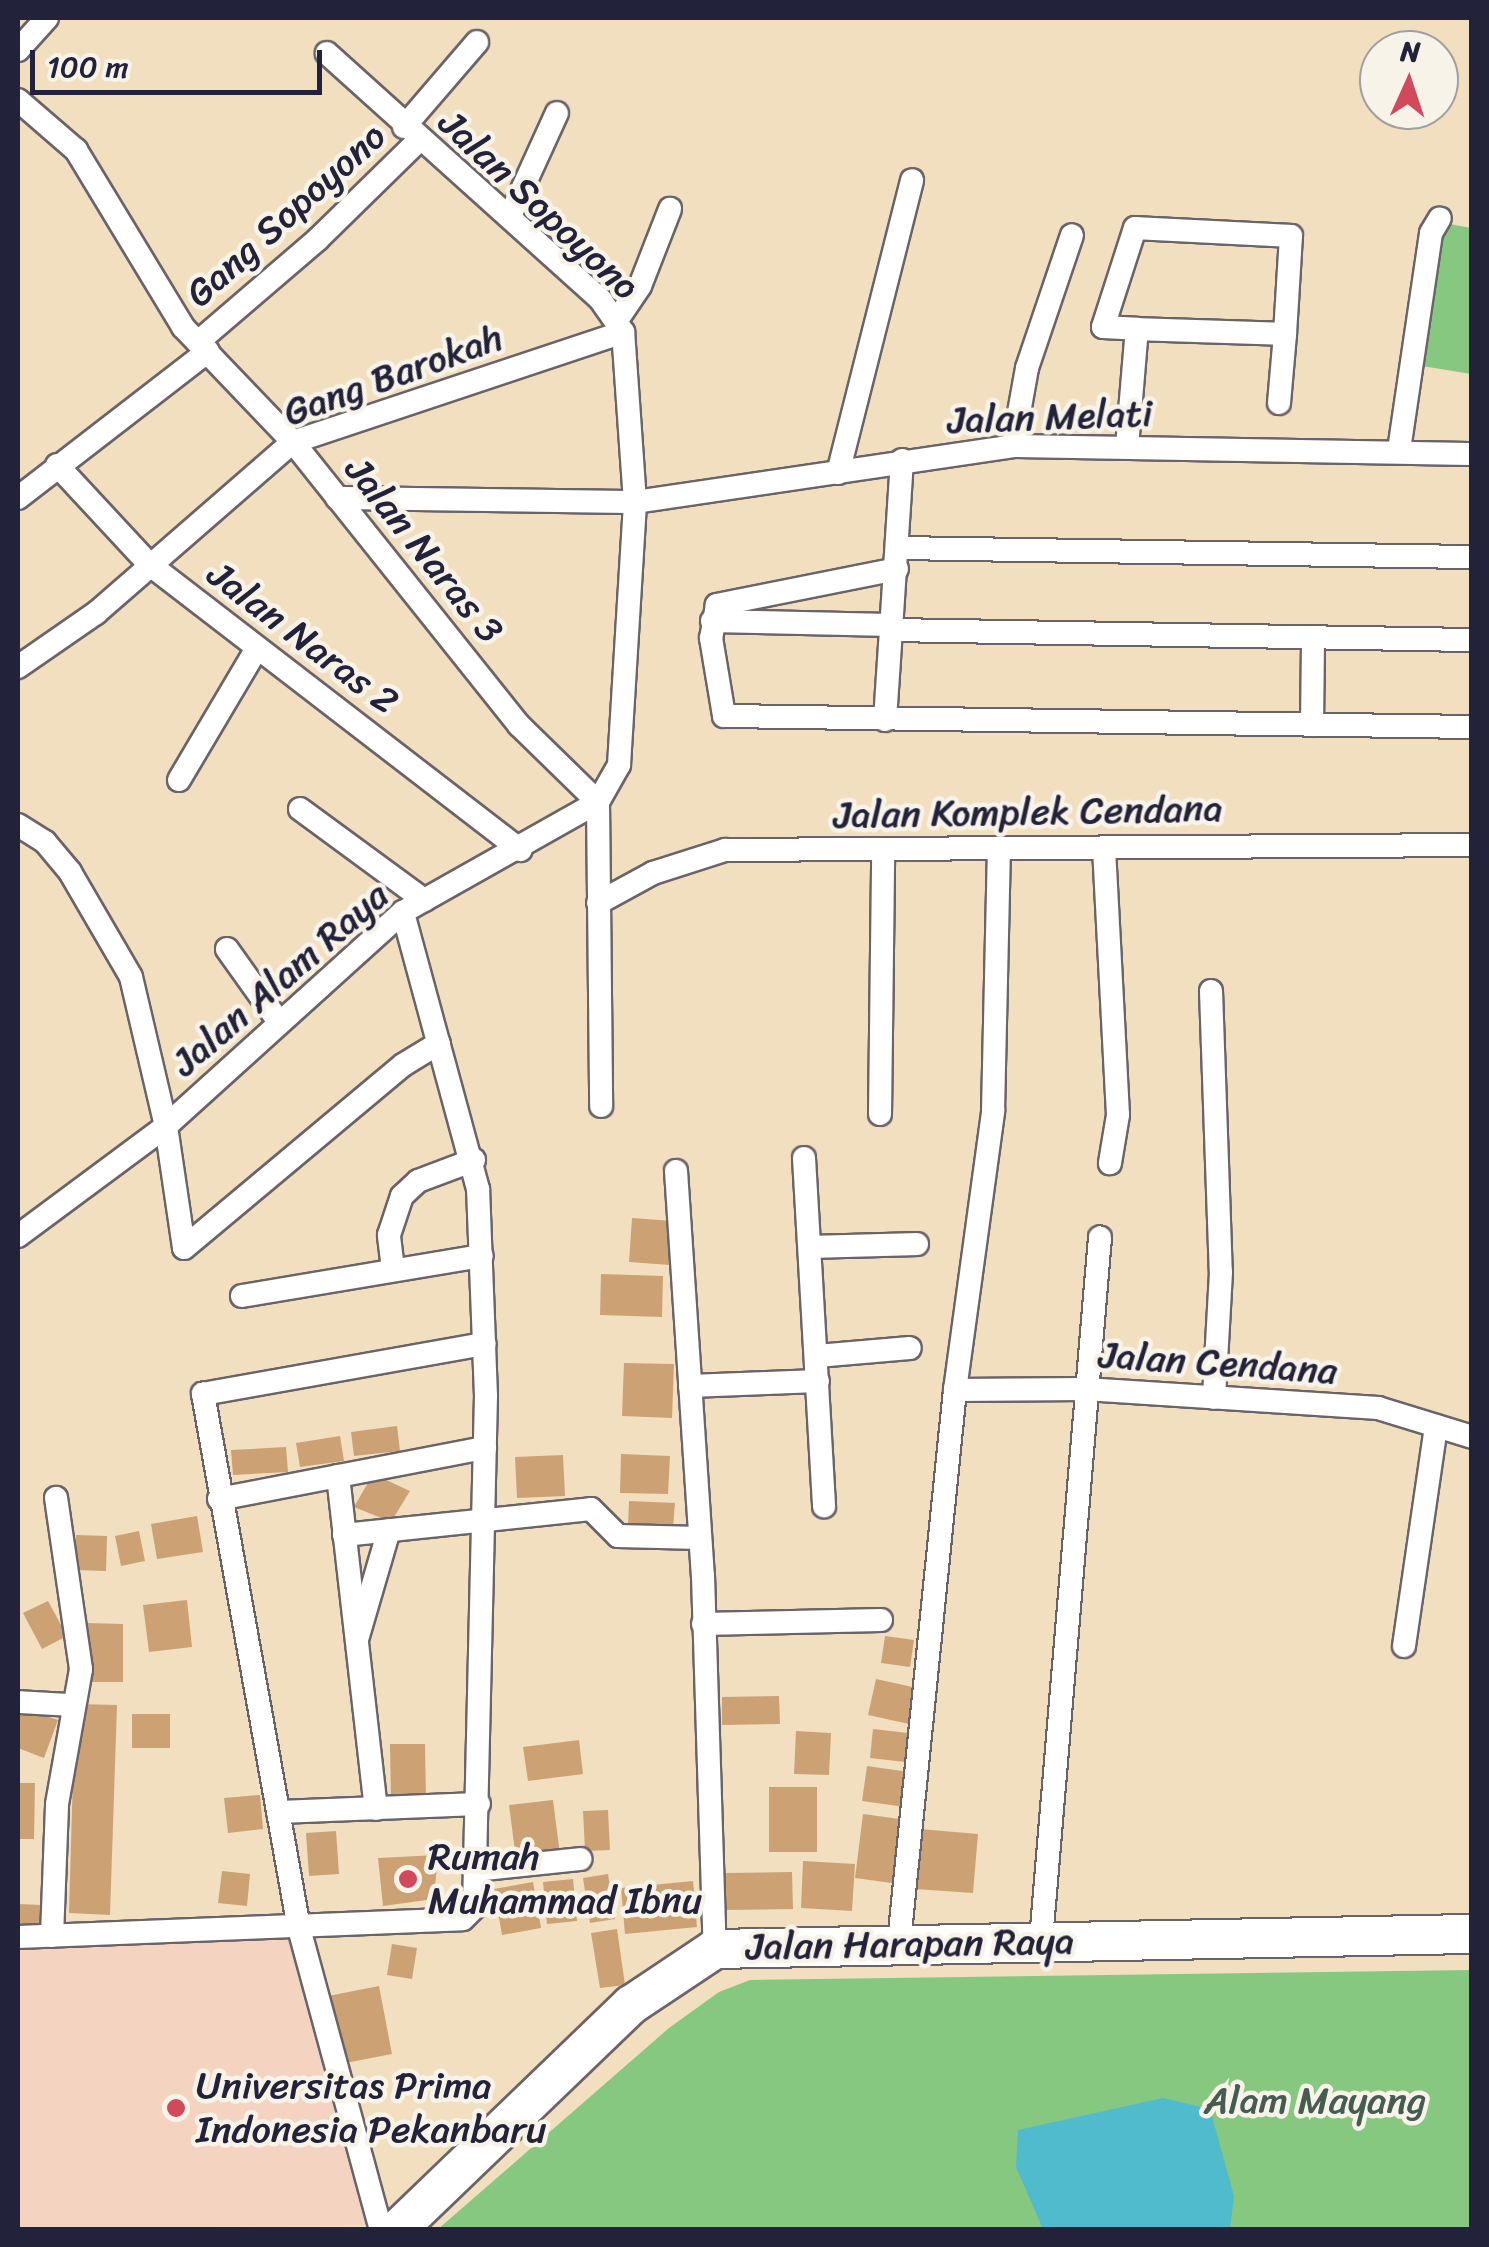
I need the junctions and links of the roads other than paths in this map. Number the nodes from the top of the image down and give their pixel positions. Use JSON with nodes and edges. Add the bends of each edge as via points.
{"nodes":[{"id":1,"x":47,"y":18,"type":"edge"},
{"id":2,"x":477,"y":42,"type":"dead end"},
{"id":3,"x":18,"y":50,"type":"edge"},
{"id":4,"x":327,"y":53,"type":"dead end"},
{"id":5,"x":18,"y":100,"type":"edge"},
{"id":6,"x":557,"y":113,"type":"dead end"},
{"id":7,"x":412,"y":133,"type":"junction"},
{"id":8,"x":912,"y":180,"type":"dead end"},
{"id":9,"x":670,"y":209,"type":"dead end"},
{"id":10,"x":510,"y":216,"type":"junction"},
{"id":11,"x":1440,"y":218,"type":"dead end"},
{"id":12,"x":1072,"y":234,"type":"dead end"},
{"id":13,"x":620,"y":326,"type":"junction"},
{"id":14,"x":1137,"y":328,"type":"junction"},
{"id":15,"x":1284,"y":334,"type":"junction"},
{"id":16,"x":203,"y":347,"type":"junction"},
{"id":17,"x":1279,"y":403,"type":"dead end"},
{"id":18,"x":292,"y":442,"type":"junction"},
{"id":19,"x":1013,"y":446,"type":"junction"},
{"id":20,"x":1127,"y":447,"type":"junction"},
{"id":21,"x":1399,"y":450,"type":"junction"},
{"id":22,"x":1472,"y":454,"type":"edge"},
{"id":23,"x":902,"y":460,"type":"junction"},
{"id":24,"x":57,"y":465,"type":"junction"},
{"id":25,"x":838,"y":473,"type":"junction"},
{"id":26,"x":18,"y":498,"type":"edge"},
{"id":27,"x":337,"y":498,"type":"junction"},
{"id":28,"x":635,"y":502,"type":"junction"},
{"id":29,"x":1472,"y":557,"type":"edge"},
{"id":30,"x":897,"y":558,"type":"junction"},
{"id":31,"x":149,"y":564,"type":"junction"},
{"id":32,"x":712,"y":621,"type":"junction"},
{"id":33,"x":891,"y":627,"type":"junction"},
{"id":34,"x":1313,"y":638,"type":"junction"},
{"id":35,"x":1472,"y":640,"type":"edge"},
{"id":36,"x":256,"y":650,"type":"junction"},
{"id":37,"x":18,"y":667,"type":"edge"},
{"id":38,"x":885,"y":720,"type":"junction"},
{"id":39,"x":1312,"y":725,"type":"junction"},
{"id":40,"x":1472,"y":727,"type":"edge"},
{"id":41,"x":180,"y":780,"type":"dead end"},
{"id":42,"x":598,"y":802,"type":"junction"},
{"id":43,"x":300,"y":809,"type":"dead end"},
{"id":44,"x":18,"y":825,"type":"edge"},
{"id":45,"x":1472,"y":845,"type":"edge"},
{"id":46,"x":1104,"y":848,"type":"junction"},
{"id":47,"x":521,"y":850,"type":"junction"},
{"id":48,"x":882,"y":852,"type":"junction"},
{"id":49,"x":999,"y":852,"type":"junction"},
{"id":50,"x":424,"y":900,"type":"junction"},
{"id":51,"x":598,"y":903,"type":"junction"},
{"id":52,"x":403,"y":912,"type":"junction"},
{"id":53,"x":227,"y":950,"type":"dead end"},
{"id":54,"x":1211,"y":991,"type":"dead end"},
{"id":55,"x":279,"y":1022,"type":"junction"},
{"id":56,"x":439,"y":1043,"type":"junction"},
{"id":57,"x":601,"y":1106,"type":"dead end"},
{"id":58,"x":880,"y":1114,"type":"dead end"},
{"id":59,"x":166,"y":1126,"type":"junction"},
{"id":60,"x":804,"y":1158,"type":"dead end"},
{"id":61,"x":474,"y":1160,"type":"junction"},
{"id":62,"x":1110,"y":1163,"type":"dead end"},
{"id":63,"x":676,"y":1172,"type":"dead end"},
{"id":64,"x":18,"y":1236,"type":"edge"},
{"id":65,"x":1100,"y":1237,"type":"dead end"},
{"id":66,"x":917,"y":1244,"type":"dead end"},
{"id":67,"x":811,"y":1247,"type":"junction"},
{"id":68,"x":482,"y":1256,"type":"junction"},
{"id":69,"x":393,"y":1269,"type":"junction"},
{"id":70,"x":242,"y":1296,"type":"dead end"},
{"id":71,"x":485,"y":1344,"type":"junction"},
{"id":72,"x":910,"y":1348,"type":"dead end"},
{"id":73,"x":817,"y":1356,"type":"junction"},
{"id":74,"x":818,"y":1381,"type":"junction"},
{"id":75,"x":690,"y":1386,"type":"junction"},
{"id":76,"x":1085,"y":1389,"type":"junction"},
{"id":77,"x":955,"y":1390,"type":"junction"},
{"id":78,"x":1214,"y":1398,"type":"junction"},
{"id":79,"x":1436,"y":1426,"type":"junction"},
{"id":80,"x":1472,"y":1437,"type":"edge"},
{"id":81,"x":485,"y":1448,"type":"junction"},
{"id":82,"x":338,"y":1476,"type":"junction"},
{"id":83,"x":56,"y":1498,"type":"dead end"},
{"id":84,"x":219,"y":1499,"type":"junction"},
{"id":85,"x":824,"y":1506,"type":"dead end"},
{"id":86,"x":482,"y":1520,"type":"junction"},
{"id":87,"x":389,"y":1530,"type":"junction"},
{"id":88,"x":344,"y":1536,"type":"junction"},
{"id":89,"x":700,"y":1538,"type":"junction"},
{"id":90,"x":882,"y":1620,"type":"dead end"},
{"id":91,"x":702,"y":1624,"type":"junction"},
{"id":92,"x":357,"y":1639,"type":"junction"},
{"id":93,"x":1404,"y":1646,"type":"dead end"},
{"id":94,"x":18,"y":1702,"type":"edge"},
{"id":95,"x":70,"y":1705,"type":"junction"},
{"id":96,"x":479,"y":1804,"type":"junction"},
{"id":97,"x":376,"y":1810,"type":"junction"},
{"id":98,"x":278,"y":1812,"type":"junction"},
{"id":99,"x":580,"y":1858,"type":"dead end"},
{"id":100,"x":476,"y":1870,"type":"junction"},
{"id":101,"x":299,"y":1928,"type":"junction"},
{"id":102,"x":1472,"y":1934,"type":"edge"},
{"id":103,"x":52,"y":1936,"type":"junction"},
{"id":104,"x":18,"y":1937,"type":"edge"},
{"id":105,"x":1041,"y":1940,"type":"junction"},
{"id":106,"x":899,"y":1942,"type":"junction"},
{"id":107,"x":715,"y":1949,"type":"junction"},
{"id":108,"x":382,"y":2230,"type":"edge"},
{"id":109,"x":397,"y":2230,"type":"edge"}],
"edges":[{"from":1,"to":3,"type":"street"},
{"from":2,"to":7,"type":"street","name":"Gang Sopoyono"},
{"from":4,"to":7,"type":"street","name":"Jalan Sopoyono"},
{"from":5,"to":16,"type":"street","name":"Jalan Naras 3","via":[[76,150],[154,286]]},
{"from":6,"to":10,"type":"street"},
{"from":7,"to":10,"type":"street","name":"Jalan Sopoyono"},
{"from":7,"to":16,"type":"street","name":"Gang Sopoyono"},
{"from":8,"to":25,"type":"street"},
{"from":9,"to":13,"type":"street"},
{"from":10,"to":13,"type":"street","name":"Jalan Sopoyono"},
{"from":11,"to":21,"type":"street","via":[[1431,232]]},
{"from":12,"to":19,"type":"street","via":[[1027,368]]},
{"from":13,"to":18,"type":"street","name":"Gang Barokah"},
{"from":13,"to":28,"type":"street","name":"Jalan Sopoyono"},
{"from":14,"to":15,"type":"street"},
{"from":14,"to":15,"type":"street","via":[[1103,328],[1134,228],[1291,236]]},
{"from":14,"to":20,"type":"street"},
{"from":15,"to":17,"type":"street"},
{"from":16,"to":18,"type":"street","name":"Jalan Naras 3"},
{"from":16,"to":24,"type":"street","name":"Gang Sopoyono"},
{"from":18,"to":27,"type":"street","name":"Jalan Naras 3"},
{"from":18,"to":31,"type":"street","name":"Gang Barokah"},
{"from":19,"to":20,"type":"street","name":"Jalan Melati"},
{"from":19,"to":23,"type":"street","name":"Jalan Melati"},
{"from":20,"to":21,"type":"street","name":"Jalan Melati"},
{"from":21,"to":22,"type":"street","name":"Jalan Melati"},
{"from":23,"to":25,"type":"street","name":"Jalan Melati"},
{"from":23,"to":30,"type":"street"},
{"from":24,"to":26,"type":"street","name":"Gang Sopoyono"},
{"from":24,"to":31,"type":"street","name":"Jalan Naras 2"},
{"from":25,"to":28,"type":"street","name":"Jalan Melati"},
{"from":27,"to":28,"type":"street","name":"Jalan Melati"},
{"from":27,"to":42,"type":"street","name":"Jalan Naras 3","via":[[519,725]]},
{"from":28,"to":42,"type":"street","via":[[622,754]]},
{"from":29,"to":30,"type":"street"},
{"from":30,"to":32,"type":"street","via":[[730,600],[717,605]]},
{"from":30,"to":33,"type":"street"},
{"from":31,"to":36,"type":"street","name":"Jalan Naras 2"},
{"from":31,"to":37,"type":"street","name":"Gang Barokah","via":[[96,613]]},
{"from":32,"to":33,"type":"street"},
{"from":32,"to":38,"type":"street","via":[[718,702],[729,719]]},
{"from":33,"to":34,"type":"street"},
{"from":33,"to":38,"type":"street"},
{"from":34,"to":35,"type":"street"},
{"from":34,"to":39,"type":"street"},
{"from":36,"to":41,"type":"street"},
{"from":36,"to":47,"type":"street","name":"Jalan Naras 2"},
{"from":38,"to":39,"type":"street"},
{"from":39,"to":40,"type":"street"},
{"from":42,"to":47,"type":"street","name":"Jalan Alam Raya"},
{"from":42,"to":51,"type":"street"},
{"from":43,"to":50,"type":"street"},
{"from":44,"to":59,"type":"street","via":[[45,842],[70,872],[131,977]]},
{"from":45,"to":46,"type":"street","name":"Jalan Komplek Cendana"},
{"from":46,"to":49,"type":"street","name":"Jalan Komplek Cendana"},
{"from":46,"to":62,"type":"street","via":[[1118,1100]]},
{"from":47,"to":50,"type":"street","name":"Jalan Alam Raya"},
{"from":48,"to":49,"type":"street","name":"Jalan Komplek Cendana"},
{"from":48,"to":51,"type":"street","name":"Jalan Komplek Cendana","via":[[724,850],[653,873]]},
{"from":48,"to":58,"type":"street"},
{"from":49,"to":77,"type":"street","via":[[993,1111]]},
{"from":50,"to":52,"type":"street","name":"Jalan Alam Raya"},
{"from":51,"to":57,"type":"street"},
{"from":52,"to":55,"type":"street","name":"Jalan Alam Raya"},
{"from":52,"to":56,"type":"street"},
{"from":53,"to":55,"type":"street"},
{"from":54,"to":78,"type":"street","via":[[1221,1272]]},
{"from":55,"to":59,"type":"street","name":"Jalan Alam Raya"},
{"from":56,"to":59,"type":"street","via":[[403,1064],[184,1248]]},
{"from":56,"to":61,"type":"street"},
{"from":59,"to":64,"type":"street","name":"Jalan Alam Raya"},
{"from":60,"to":67,"type":"street"},
{"from":61,"to":68,"type":"street"},
{"from":61,"to":69,"type":"street","via":[[418,1181],[402,1196],[389,1235]]},
{"from":63,"to":75,"type":"street"},
{"from":65,"to":76,"type":"street"},
{"from":66,"to":67,"type":"street"},
{"from":67,"to":73,"type":"street"},
{"from":68,"to":69,"type":"street"},
{"from":68,"to":71,"type":"street"},
{"from":69,"to":70,"type":"street"},
{"from":71,"to":81,"type":"street"},
{"from":71,"to":84,"type":"street","via":[[203,1394]]},
{"from":72,"to":73,"type":"street"},
{"from":73,"to":74,"type":"street"},
{"from":74,"to":75,"type":"street"},
{"from":74,"to":85,"type":"street"},
{"from":75,"to":89,"type":"street"},
{"from":76,"to":77,"type":"street","name":"Jalan Cendana"},
{"from":76,"to":78,"type":"street","name":"Jalan Cendana"},
{"from":76,"to":105,"type":"street"},
{"from":77,"to":106,"type":"street"},
{"from":78,"to":79,"type":"street","name":"Jalan Cendana","via":[[1378,1408]]},
{"from":79,"to":80,"type":"street","name":"Jalan Cendana"},
{"from":79,"to":93,"type":"street"},
{"from":81,"to":82,"type":"street"},
{"from":81,"to":86,"type":"street"},
{"from":82,"to":84,"type":"street"},
{"from":82,"to":88,"type":"street"},
{"from":83,"to":95,"type":"street","via":[[81,1654]]},
{"from":84,"to":98,"type":"street"},
{"from":86,"to":87,"type":"street"},
{"from":86,"to":89,"type":"street","via":[[591,1508],[618,1536]]},
{"from":86,"to":96,"type":"street"},
{"from":87,"to":88,"type":"street"},
{"from":87,"to":92,"type":"street"},
{"from":88,"to":92,"type":"street"},
{"from":89,"to":91,"type":"street"},
{"from":90,"to":91,"type":"street"},
{"from":91,"to":107,"type":"street"},
{"from":92,"to":97,"type":"street"},
{"from":94,"to":95,"type":"street"},
{"from":95,"to":103,"type":"street","via":[[57,1804]]},
{"from":96,"to":97,"type":"street"},
{"from":96,"to":100,"type":"street"},
{"from":97,"to":98,"type":"street"},
{"from":98,"to":101,"type":"street"},
{"from":99,"to":100,"type":"street"},
{"from":100,"to":101,"type":"street","via":[[474,1908],[462,1920]]},
{"from":101,"to":103,"type":"street"},
{"from":101,"to":108,"type":"street"},
{"from":102,"to":105,"type":"main road","name":"Jalan Harapan Raya"},
{"from":103,"to":104,"type":"street"},
{"from":105,"to":106,"type":"main road","name":"Jalan Harapan Raya"},
{"from":106,"to":107,"type":"main road","name":"Jalan Harapan Raya"},
{"from":107,"to":109,"type":"main road","name":"Jalan Harapan Raya","via":[[631,2005]]}]}
